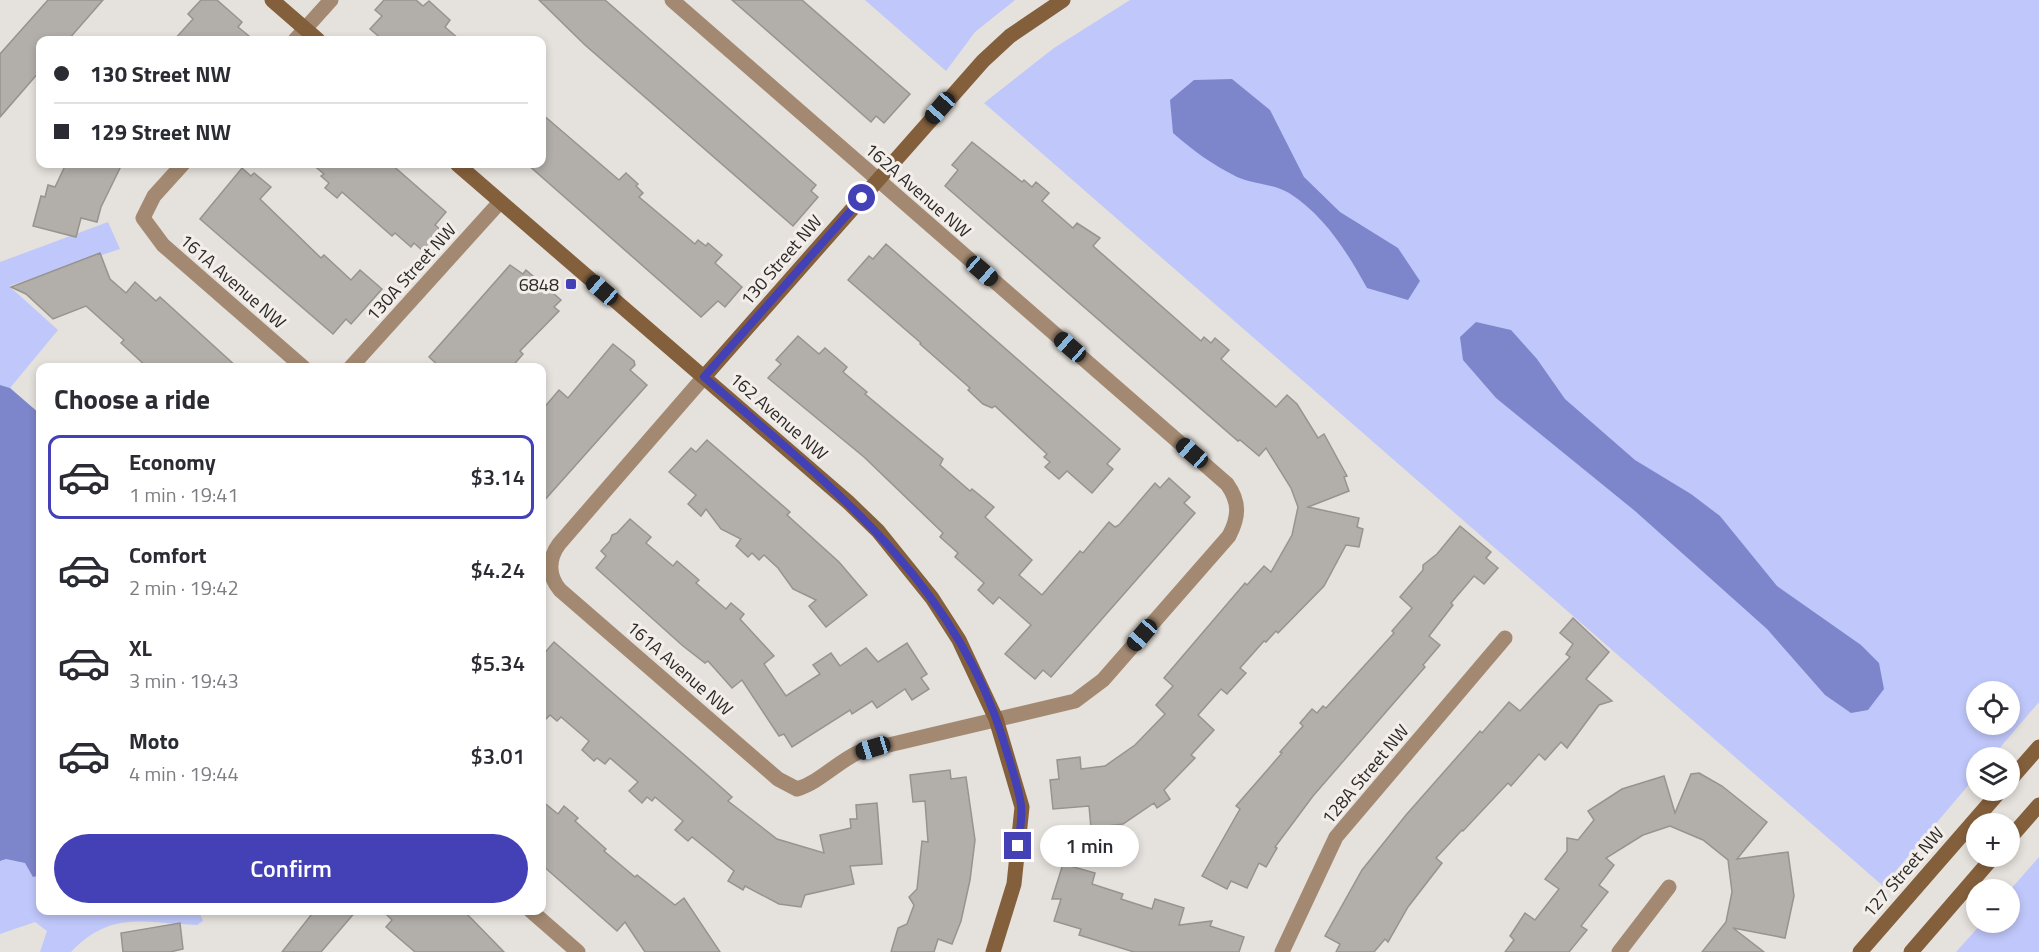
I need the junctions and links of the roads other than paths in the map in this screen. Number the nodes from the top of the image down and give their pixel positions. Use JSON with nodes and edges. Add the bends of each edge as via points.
{"nodes":[{"id":1,"x":272,"y":0,"type":"edge"},
{"id":2,"x":330,"y":0,"type":"edge"},
{"id":3,"x":672,"y":0,"type":"edge"},
{"id":4,"x":1063,"y":0,"type":"edge"},
{"id":5,"x":300,"y":35,"type":"edge"},
{"id":6,"x":179,"y":168,"type":"edge"},
{"id":7,"x":462,"y":168,"type":"edge"},
{"id":8,"x":878,"y":180,"type":"junction"},
{"id":9,"x":500,"y":202,"type":"junction"},
{"id":10,"x":298,"y":363,"type":"edge"},
{"id":11,"x":355,"y":363,"type":"edge"},
{"id":12,"x":704,"y":377,"type":"junction"},
{"id":13,"x":550,"y":565,"type":"joint"},
{"id":14,"x":1504,"y":638,"type":"dead end"},
{"id":15,"x":996,"y":719,"type":"junction"},
{"id":16,"x":2039,"y":747,"type":"edge"},
{"id":17,"x":2020,"y":769,"type":"edge"},
{"id":18,"x":1991,"y":801,"type":"edge"},
{"id":19,"x":2039,"y":805,"type":"edge"},
{"id":20,"x":2020,"y":827,"type":"edge"},
{"id":21,"x":1984,"y":867,"type":"edge"},
{"id":22,"x":1669,"y":887,"type":"dead end"},
{"id":23,"x":536,"y":915,"type":"edge"},
{"id":24,"x":578,"y":952,"type":"edge"},
{"id":25,"x":993,"y":952,"type":"edge"},
{"id":26,"x":1282,"y":952,"type":"edge"},
{"id":27,"x":1619,"y":952,"type":"edge"},
{"id":28,"x":1860,"y":952,"type":"edge"},
{"id":29,"x":1911,"y":952,"type":"edge"}],
"edges":[{"from":1,"to":5,"type":"street"},
{"from":2,"to":5,"type":"street"},
{"from":3,"to":8,"type":"street","name":"162A Avenue NW"},
{"from":4,"to":8,"type":"street","name":"130 Street NW","via":[[1010,36],[983,61]]},
{"from":6,"to":10,"type":"street","name":"161A Avenue NW","via":[[153,196],[143,218],[163,245]]},
{"from":7,"to":9,"type":"street","name":"162 Avenue NW"},
{"from":8,"to":12,"type":"street","name":"130 Street NW"},
{"from":8,"to":15,"type":"street","name":"162A Avenue NW","via":[[1227,484],[1238,509],[1229,536],[1091,691],[1075,701]]},
{"from":9,"to":11,"type":"street","name":"130A Street NW"},
{"from":9,"to":12,"type":"street","name":"162 Avenue NW"},
{"from":12,"to":13,"type":"street","name":"130 Street NW","via":[[559,544]]},
{"from":12,"to":15,"type":"street","name":"162 Avenue NW","via":[[878,531],[932,598],[959,640]]},
{"from":13,"to":15,"type":"street","name":"161A Avenue NW","via":[[560,590],[778,779],[797,789],[859,752]]},
{"from":14,"to":26,"type":"street","name":"128A Street NW","via":[[1336,837]]},
{"from":15,"to":25,"type":"street","name":"162 Avenue NW","via":[[1022,807],[1014,884]]},
{"from":16,"to":17,"type":"street"},
{"from":18,"to":28,"type":"street","name":"127 Street NW"},
{"from":19,"to":20,"type":"street"},
{"from":21,"to":29,"type":"street"},
{"from":22,"to":27,"type":"street"},
{"from":23,"to":24,"type":"street"}]}
